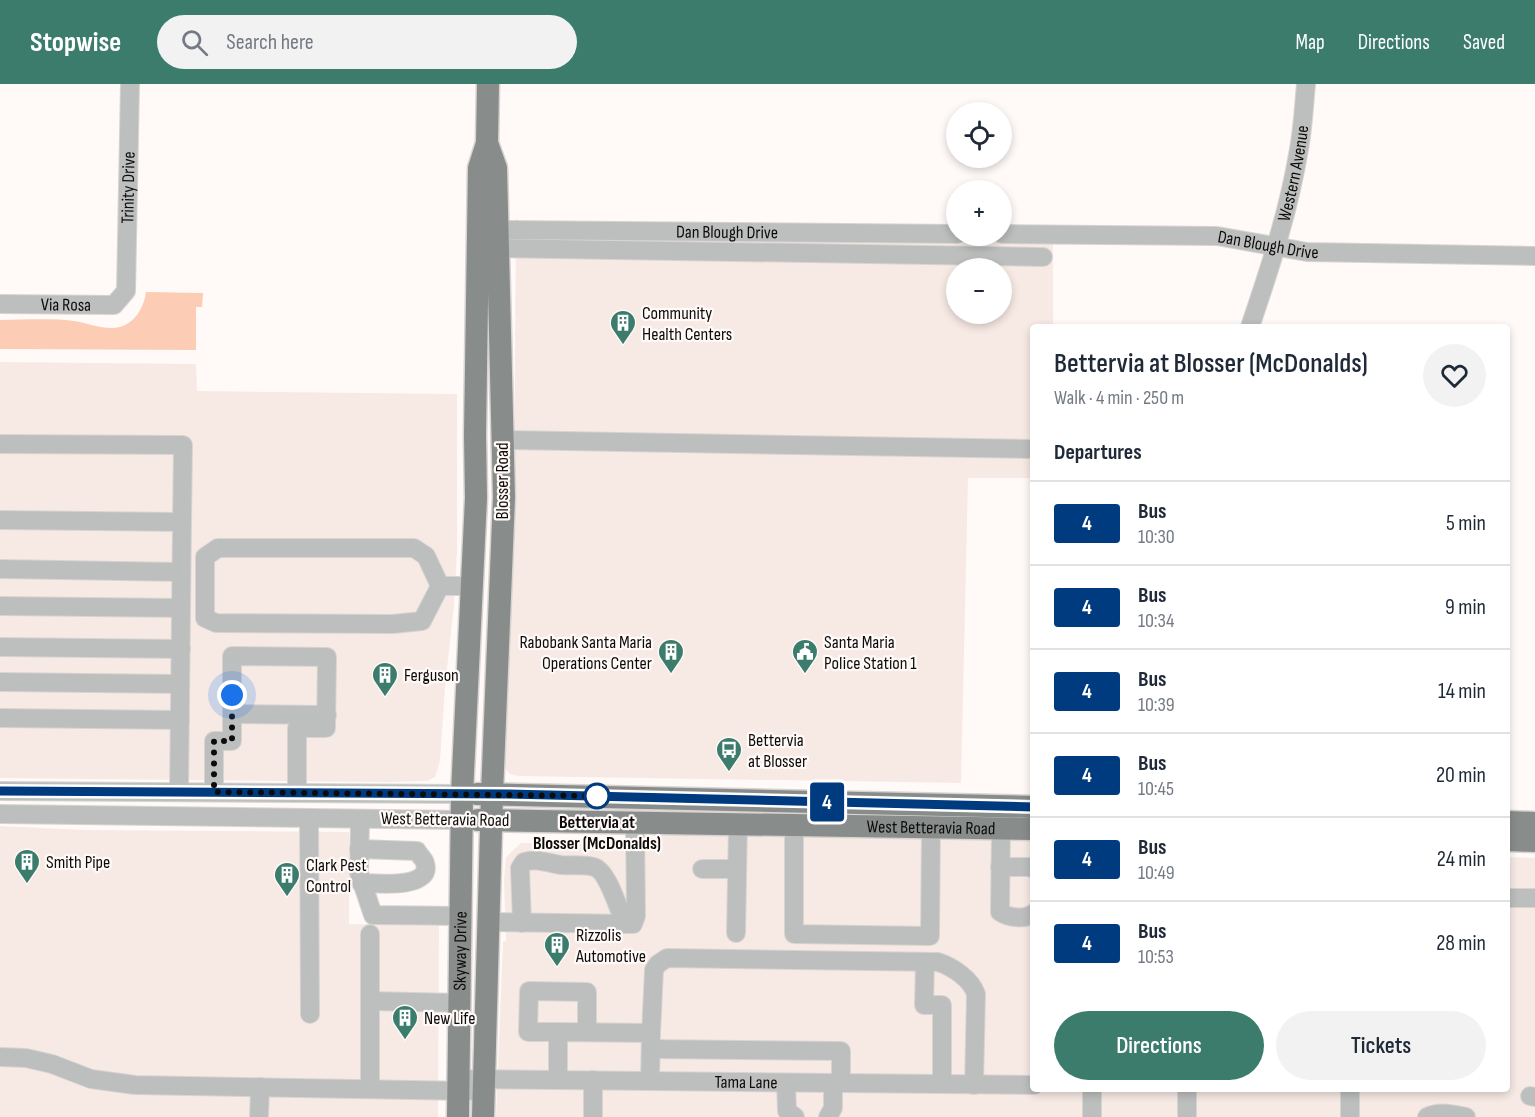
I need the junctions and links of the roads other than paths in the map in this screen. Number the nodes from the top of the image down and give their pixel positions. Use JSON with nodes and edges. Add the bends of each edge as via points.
{"nodes":[{"id":1,"x":130,"y":84,"type":"edge"},
{"id":2,"x":488,"y":84,"type":"edge"},
{"id":3,"x":1306,"y":84,"type":"edge"},
{"id":4,"x":487,"y":143,"type":"junction"},
{"id":5,"x":946,"y":234,"type":"edge"},
{"id":6,"x":1012,"y":234,"type":"edge"},
{"id":7,"x":497,"y":239,"type":"junction"},
{"id":8,"x":1277,"y":247,"type":"junction"},
{"id":9,"x":1535,"y":256,"type":"edge"},
{"id":10,"x":1043,"y":257,"type":"dead end"},
{"id":11,"x":126,"y":291,"type":"joint"},
{"id":12,"x":0,"y":304,"type":"edge"},
{"id":13,"x":1251,"y":324,"type":"edge"},
{"id":14,"x":502,"y":440,"type":"junction"},
{"id":15,"x":0,"y":444,"type":"edge"},
{"id":16,"x":1028,"y":449,"type":"dead end"},
{"id":17,"x":0,"y":520,"type":"edge"},
{"id":18,"x":182,"y":522,"type":"junction"},
{"id":19,"x":0,"y":569,"type":"edge"},
{"id":20,"x":181,"y":572,"type":"junction"},
{"id":21,"x":440,"y":586,"type":"junction"},
{"id":22,"x":472,"y":586,"type":"junction"},
{"id":23,"x":0,"y":606,"type":"edge"},
{"id":24,"x":181,"y":608,"type":"junction"},
{"id":25,"x":0,"y":647,"type":"edge"},
{"id":26,"x":181,"y":649,"type":"junction"},
{"id":27,"x":0,"y":682,"type":"edge"},
{"id":28,"x":180,"y":684,"type":"junction"},
{"id":29,"x":232,"y":714,"type":"junction"},
{"id":30,"x":327,"y":715,"type":"junction"},
{"id":31,"x":0,"y":718,"type":"edge"},
{"id":32,"x":180,"y":720,"type":"junction"},
{"id":33,"x":0,"y":791,"type":"edge"},
{"id":34,"x":179,"y":792,"type":"junction"},
{"id":35,"x":214,"y":792,"type":"junction"},
{"id":36,"x":297,"y":793,"type":"junction"},
{"id":37,"x":462,"y":794,"type":"junction"},
{"id":38,"x":492,"y":794,"type":"junction"},
{"id":39,"x":1030,"y":807,"type":"edge"},
{"id":40,"x":0,"y":814,"type":"edge"},
{"id":41,"x":309,"y":818,"type":"junction"},
{"id":42,"x":360,"y":819,"type":"junction"},
{"id":43,"x":462,"y":820,"type":"junction"},
{"id":44,"x":491,"y":820,"type":"junction"},
{"id":45,"x":636,"y":822,"type":"junction"},
{"id":46,"x":1510,"y":822,"type":"edge"},
{"id":47,"x":1535,"y":823,"type":"edge"},
{"id":48,"x":738,"y":824,"type":"junction"},
{"id":49,"x":794,"y":825,"type":"junction"},
{"id":50,"x":931,"y":827,"type":"junction"},
{"id":51,"x":1001,"y":828,"type":"junction"},
{"id":52,"x":1030,"y":829,"type":"edge"},
{"id":53,"x":1510,"y":840,"type":"edge"},
{"id":54,"x":1535,"y":841,"type":"edge"},
{"id":55,"x":359,"y":849,"type":"junction"},
{"id":56,"x":1000,"y":867,"type":"junction"},
{"id":57,"x":1030,"y":867,"type":"edge"},
{"id":58,"x":702,"y":869,"type":"dead end"},
{"id":59,"x":737,"y":869,"type":"junction"},
{"id":60,"x":361,"y":883,"type":"junction"},
{"id":61,"x":1510,"y":898,"type":"edge"},
{"id":62,"x":1535,"y":898,"type":"edge"},
{"id":63,"x":460,"y":916,"type":"junction"},
{"id":64,"x":1030,"y":916,"type":"edge"},
{"id":65,"x":488,"y":922,"type":"junction"},
{"id":66,"x":522,"y":923,"type":"junction"},
{"id":67,"x":625,"y":924,"type":"junction"},
{"id":68,"x":736,"y":933,"type":"dead end"},
{"id":69,"x":370,"y":934,"type":"dead end"},
{"id":70,"x":925,"y":962,"type":"junction"},
{"id":71,"x":370,"y":1001,"type":"junction"},
{"id":72,"x":459,"y":1003,"type":"junction"},
{"id":73,"x":310,"y":1014,"type":"dead end"},
{"id":74,"x":558,"y":1032,"type":"junction"},
{"id":75,"x":587,"y":1032,"type":"junction"},
{"id":76,"x":651,"y":1041,"type":"junction"},
{"id":77,"x":0,"y":1056,"type":"edge"},
{"id":78,"x":558,"y":1080,"type":"junction"},
{"id":79,"x":593,"y":1080,"type":"junction"},
{"id":80,"x":650,"y":1081,"type":"junction"},
{"id":81,"x":786,"y":1083,"type":"junction"},
{"id":82,"x":837,"y":1083,"type":"junction"},
{"id":83,"x":942,"y":1084,"type":"junction"},
{"id":84,"x":974,"y":1084,"type":"junction"},
{"id":85,"x":458,"y":1085,"type":"junction"},
{"id":86,"x":483,"y":1085,"type":"junction"},
{"id":87,"x":1030,"y":1085,"type":"edge"},
{"id":88,"x":260,"y":1087,"type":"junction"},
{"id":89,"x":370,"y":1089,"type":"junction"},
{"id":90,"x":1092,"y":1092,"type":"edge"},
{"id":91,"x":1187,"y":1092,"type":"edge"},
{"id":92,"x":1350,"y":1092,"type":"edge"},
{"id":93,"x":259,"y":1117,"type":"edge"},
{"id":94,"x":458,"y":1117,"type":"edge"},
{"id":95,"x":483,"y":1117,"type":"edge"},
{"id":96,"x":593,"y":1117,"type":"edge"},
{"id":97,"x":795,"y":1117,"type":"edge"},
{"id":98,"x":828,"y":1117,"type":"edge"},
{"id":99,"x":1092,"y":1117,"type":"edge"},
{"id":100,"x":1187,"y":1117,"type":"edge"},
{"id":101,"x":1350,"y":1117,"type":"edge"},
{"id":102,"x":1427,"y":1117,"type":"edge"},
{"id":103,"x":1466,"y":1117,"type":"edge"}],
"edges":[{"from":1,"to":11,"type":"street","name":"Trinity Drive"},
{"from":2,"to":4,"type":"main road","name":"Blosser Road"},
{"from":3,"to":8,"type":"street","name":"Western Avenue","via":[[1300,147]]},
{"from":4,"to":7,"type":"main road","name":"Blosser Road","via":[[496,168]]},
{"from":4,"to":22,"type":"main road","name":"Blosser Road","via":[[479,168]]},
{"from":5,"to":7,"type":"street","name":"Dan Blough Drive"},
{"from":6,"to":8,"type":"street","name":"Dan Blough Drive","via":[[1217,236]]},
{"from":7,"to":10,"type":"street"},
{"from":7,"to":14,"type":"main road","name":"Blosser Road"},
{"from":8,"to":9,"type":"street","name":"Dan Blough Drive","via":[[1307,252]]},
{"from":8,"to":13,"type":"street","name":"Western Avenue"},
{"from":11,"to":12,"type":"street","name":"Via Rosa","via":[[114,305]]},
{"from":14,"to":16,"type":"street"},
{"from":14,"to":38,"type":"main road","name":"Blosser Road","via":[[504,497]]},
{"from":15,"to":18,"type":"street","via":[[183,445]]},
{"from":17,"to":18,"type":"street"},
{"from":18,"to":20,"type":"street"},
{"from":19,"to":20,"type":"street"},
{"from":20,"to":24,"type":"street"},
{"from":21,"to":21,"type":"street","via":[[422,621],[216,623],[205,618],[205,557],[218,548],[414,548],[426,556]]},
{"from":21,"to":22,"type":"street"},
{"from":22,"to":37,"type":"main road","name":"Blosser Road"},
{"from":23,"to":24,"type":"street"},
{"from":24,"to":26,"type":"street"},
{"from":25,"to":26,"type":"street"},
{"from":26,"to":28,"type":"street"},
{"from":27,"to":28,"type":"street"},
{"from":28,"to":32,"type":"street"},
{"from":29,"to":30,"type":"street"},
{"from":29,"to":30,"type":"street","via":[[232,656],[291,656],[327,657]]},
{"from":29,"to":35,"type":"street","via":[[232,741],[214,741]]},
{"from":30,"to":36,"type":"street","via":[[326,728],[297,728]]},
{"from":31,"to":32,"type":"street"},
{"from":32,"to":34,"type":"street"},
{"from":33,"to":34,"type":"street","name":"West Betteravia Road"},
{"from":34,"to":35,"type":"street","name":"West Betteravia Road"},
{"from":35,"to":36,"type":"street","name":"West Betteravia Road"},
{"from":36,"to":37,"type":"street","name":"West Betteravia Road"},
{"from":37,"to":38,"type":"main road","name":"West Betteravia Road"},
{"from":37,"to":43,"type":"main road","name":"Blosser Road"},
{"from":38,"to":39,"type":"main road","name":"West Betteravia Road"},
{"from":38,"to":44,"type":"main road","name":"Blosser Road"},
{"from":40,"to":41,"type":"street","name":"West Betteravia Road"},
{"from":41,"to":42,"type":"street","name":"West Betteravia Road"},
{"from":41,"to":73,"type":"street"},
{"from":42,"to":43,"type":"street","name":"West Betteravia Road"},
{"from":42,"to":55,"type":"street"},
{"from":43,"to":44,"type":"main road","name":"West Betteravia Road"},
{"from":43,"to":63,"type":"main road","name":"Skyway Drive"},
{"from":44,"to":45,"type":"main road","name":"West Betteravia Road"},
{"from":44,"to":65,"type":"main road","name":"Skyway Drive"},
{"from":45,"to":48,"type":"main road","name":"West Betteravia Road"},
{"from":45,"to":67,"type":"street","via":[[636,916],[633,924]]},
{"from":46,"to":47,"type":"main road"},
{"from":48,"to":49,"type":"main road","name":"West Betteravia Road"},
{"from":48,"to":59,"type":"street"},
{"from":49,"to":50,"type":"main road","name":"West Betteravia Road"},
{"from":49,"to":50,"type":"street","via":[[794,934],[930,936]]},
{"from":50,"to":51,"type":"main road","name":"West Betteravia Road"},
{"from":51,"to":52,"type":"main road","name":"West Betteravia Road"},
{"from":51,"to":56,"type":"street"},
{"from":53,"to":54,"type":"main road"},
{"from":55,"to":60,"type":"street"},
{"from":55,"to":60,"type":"street","via":[[417,851],[425,863],[421,877],[412,883]]},
{"from":56,"to":57,"type":"street"},
{"from":56,"to":64,"type":"street","via":[[1000,912],[1006,916]]},
{"from":58,"to":59,"type":"street"},
{"from":59,"to":68,"type":"street"},
{"from":60,"to":63,"type":"street","via":[[373,915]]},
{"from":61,"to":62,"type":"street"},
{"from":63,"to":72,"type":"main road","name":"Skyway Drive"},
{"from":65,"to":66,"type":"street"},
{"from":65,"to":86,"type":"main road","name":"Skyway Drive"},
{"from":66,"to":67,"type":"street"},
{"from":66,"to":67,"type":"street","via":[[520,868],[531,860],[600,870]]},
{"from":69,"to":71,"type":"street"},
{"from":70,"to":76,"type":"street","via":[[667,958],[654,970]]},
{"from":70,"to":83,"type":"street","via":[[924,1005],[942,1005]]},
{"from":70,"to":84,"type":"street","via":[[948,965],[974,987]]},
{"from":71,"to":72,"type":"street"},
{"from":71,"to":89,"type":"street"},
{"from":72,"to":85,"type":"main road","name":"Skyway Drive"},
{"from":74,"to":75,"type":"street"},
{"from":74,"to":75,"type":"street","via":[[528,1032],[529,991],[587,992]]},
{"from":74,"to":78,"type":"street"},
{"from":75,"to":76,"type":"street"},
{"from":76,"to":80,"type":"street"},
{"from":76,"to":82,"type":"street","via":[[841,1051]]},
{"from":77,"to":88,"type":"street","name":"Tama Lane","via":[[52,1064],[114,1083]]},
{"from":78,"to":79,"type":"street","name":"Tama Lane"},
{"from":78,"to":86,"type":"street","name":"Tama Lane"},
{"from":79,"to":80,"type":"street","name":"Tama Lane"},
{"from":79,"to":96,"type":"street"},
{"from":80,"to":81,"type":"street","name":"Tama Lane"},
{"from":81,"to":82,"type":"street","name":"Tama Lane"},
{"from":81,"to":97,"type":"street","via":[[787,1111]]},
{"from":82,"to":83,"type":"street","name":"Tama Lane"},
{"from":82,"to":98,"type":"street"},
{"from":83,"to":84,"type":"street","name":"Tama Lane"},
{"from":84,"to":87,"type":"street","name":"Tama Lane"},
{"from":85,"to":86,"type":"street","name":"Tama Lane"},
{"from":85,"to":89,"type":"street","name":"Tama Lane"},
{"from":85,"to":94,"type":"main road","name":"Skyway Drive"},
{"from":86,"to":95,"type":"main road","name":"Skyway Drive"},
{"from":88,"to":89,"type":"street","name":"Tama Lane"},
{"from":88,"to":93,"type":"street"},
{"from":90,"to":99,"type":"street"},
{"from":91,"to":100,"type":"street"},
{"from":92,"to":101,"type":"street"},
{"from":102,"to":103,"type":"street","via":[[1449,1113]]}]}
